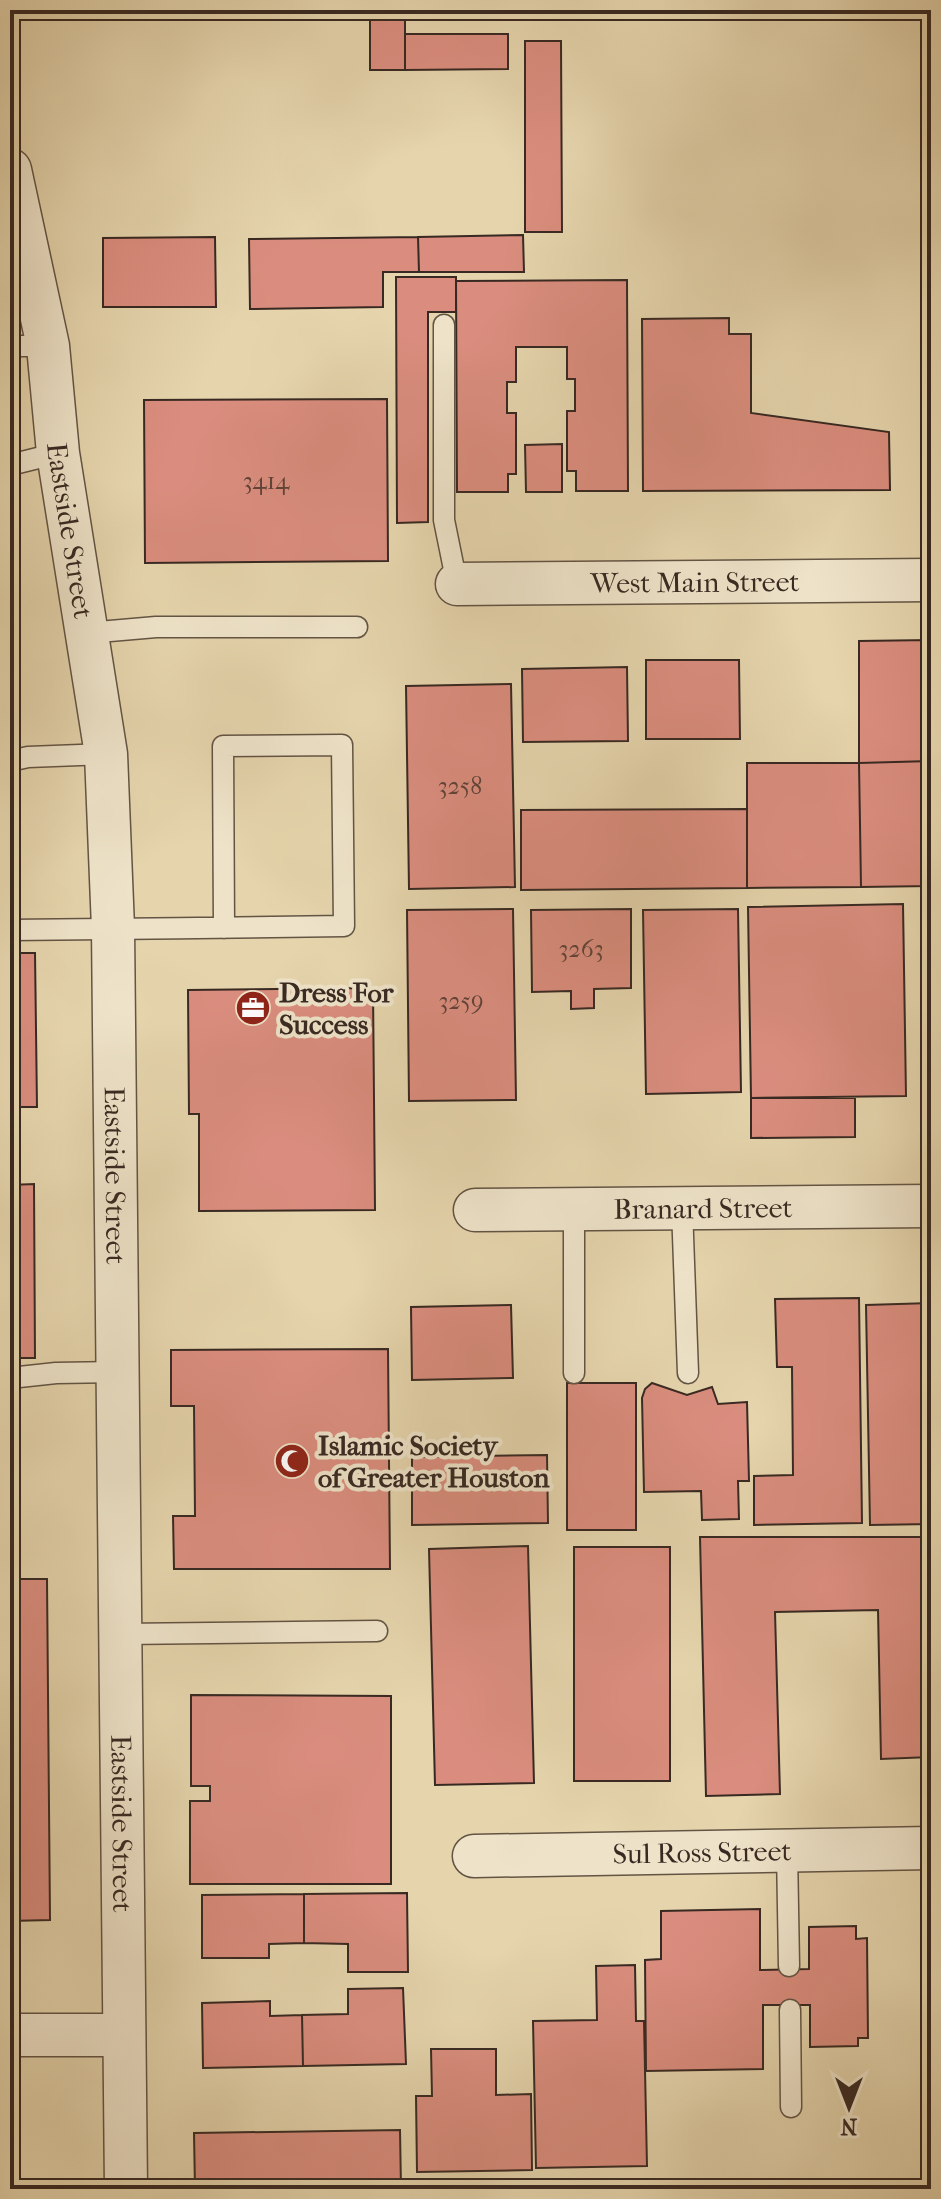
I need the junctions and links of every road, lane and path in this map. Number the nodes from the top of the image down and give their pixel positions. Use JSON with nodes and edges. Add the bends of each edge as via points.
{"nodes":[{"id":1,"x":10,"y":170,"type":"edge"},
{"id":2,"x":16,"y":226,"type":"edge"},
{"id":3,"x":444,"y":325,"type":"dead end"},
{"id":4,"x":29,"y":346,"type":"edge"},
{"id":5,"x":58,"y":453,"type":"junction"},
{"id":6,"x":10,"y":465,"type":"edge"},
{"id":7,"x":931,"y":580,"type":"edge"},
{"id":8,"x":457,"y":584,"type":"joint"},
{"id":9,"x":357,"y":627,"type":"dead end"},
{"id":10,"x":87,"y":633,"type":"junction"},
{"id":11,"x":106,"y":754,"type":"junction"},
{"id":12,"x":10,"y":761,"type":"edge"},
{"id":13,"x":113,"y":928,"type":"junction"},
{"id":14,"x":224,"y":928,"type":"junction"},
{"id":15,"x":10,"y":930,"type":"edge"},
{"id":16,"x":931,"y":1206,"type":"edge"},
{"id":17,"x":682,"y":1208,"type":"junction"},
{"id":18,"x":475,"y":1210,"type":"dead end"},
{"id":19,"x":574,"y":1210,"type":"junction"},
{"id":20,"x":118,"y":1372,"type":"junction"},
{"id":21,"x":574,"y":1373,"type":"dead end"},
{"id":22,"x":688,"y":1373,"type":"dead end"},
{"id":23,"x":10,"y":1378,"type":"edge"},
{"id":24,"x":377,"y":1631,"type":"dead end"},
{"id":25,"x":121,"y":1634,"type":"junction"},
{"id":26,"x":931,"y":1848,"type":"edge"},
{"id":27,"x":787,"y":1850,"type":"junction"},
{"id":28,"x":474,"y":1856,"type":"dead end"},
{"id":29,"x":789,"y":1966,"type":"dead end"},
{"id":30,"x":790,"y":2010,"type":"dead end"},
{"id":31,"x":10,"y":2035,"type":"edge"},
{"id":32,"x":124,"y":2035,"type":"junction"},
{"id":33,"x":791,"y":2107,"type":"dead end"},
{"id":34,"x":126,"y":2189,"type":"edge"}],
"edges":[{"from":1,"to":2,"type":"street","name":"Eastside Street"},
{"from":2,"to":4,"type":"street","name":"Eastside Street"},
{"from":3,"to":8,"type":"lane","via":[[444,520]]},
{"from":4,"to":5,"type":"street","name":"Eastside Street"},
{"from":5,"to":6,"type":"lane"},
{"from":5,"to":10,"type":"street","name":"Eastside Street"},
{"from":7,"to":8,"type":"street","name":"West Main Street"},
{"from":9,"to":10,"type":"lane","via":[[156,627]]},
{"from":10,"to":11,"type":"street","name":"Eastside Street"},
{"from":11,"to":12,"type":"lane"},
{"from":11,"to":13,"type":"street","name":"Eastside Street"},
{"from":13,"to":14,"type":"lane"},
{"from":13,"to":15,"type":"lane"},
{"from":13,"to":20,"type":"street","name":"Eastside Street"},
{"from":14,"to":14,"type":"lane","via":[[223,746],[342,745],[344,926]]},
{"from":16,"to":17,"type":"street","name":"Branard Street"},
{"from":17,"to":19,"type":"street","name":"Branard Street"},
{"from":17,"to":22,"type":"lane"},
{"from":18,"to":19,"type":"street","name":"Branard Street"},
{"from":19,"to":21,"type":"lane"},
{"from":20,"to":23,"type":"lane"},
{"from":20,"to":25,"type":"street","name":"Eastside Street"},
{"from":24,"to":25,"type":"lane"},
{"from":25,"to":32,"type":"street","name":"Eastside Street"},
{"from":26,"to":27,"type":"street","name":"Sul Ross Street"},
{"from":27,"to":28,"type":"street","name":"Sul Ross Street"},
{"from":27,"to":29,"type":"lane"},
{"from":30,"to":33,"type":"lane"},
{"from":31,"to":32,"type":"street"},
{"from":32,"to":34,"type":"street","name":"Eastside Street"}]}
